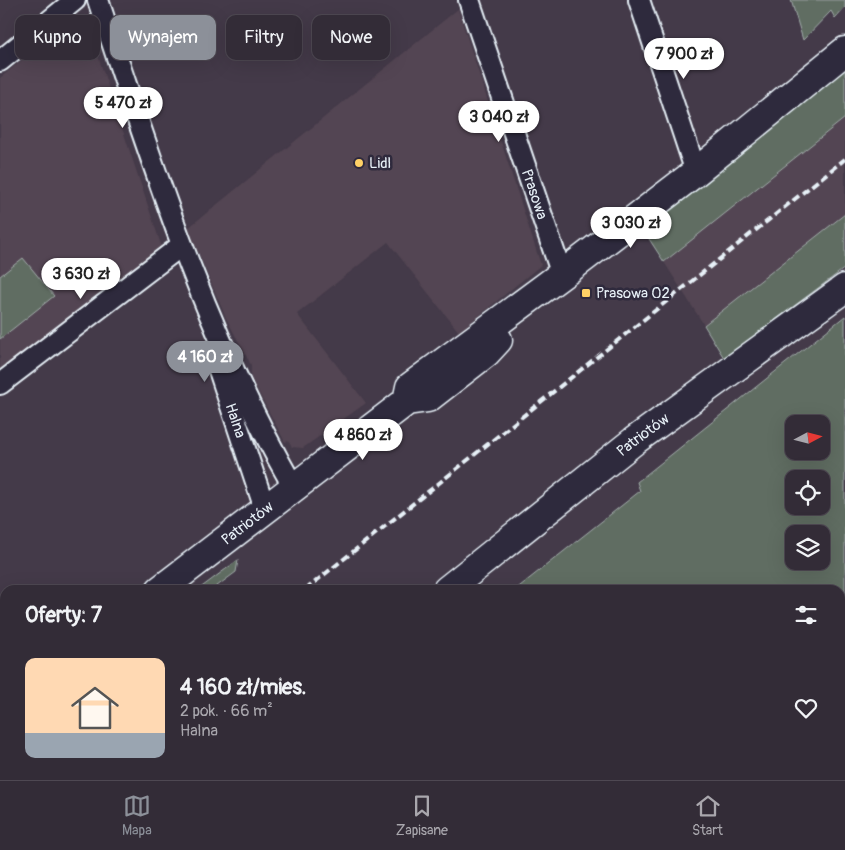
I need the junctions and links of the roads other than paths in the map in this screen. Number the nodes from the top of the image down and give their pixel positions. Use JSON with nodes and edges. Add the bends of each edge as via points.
{"nodes":[{"id":1,"x":75,"y":0,"type":"edge"},
{"id":2,"x":98,"y":0,"type":"edge"},
{"id":3,"x":470,"y":0,"type":"edge"},
{"id":4,"x":639,"y":0,"type":"edge"},
{"id":5,"x":845,"y":50,"type":"edge"},
{"id":6,"x":0,"y":61,"type":"edge"},
{"id":7,"x":696,"y":172,"type":"junction"},
{"id":8,"x":182,"y":245,"type":"junction"},
{"id":9,"x":562,"y":275,"type":"junction"},
{"id":10,"x":844,"y":289,"type":"edge"},
{"id":11,"x":0,"y":384,"type":"edge"},
{"id":12,"x":293,"y":486,"type":"junction"},
{"id":13,"x":265,"y":509,"type":"junction"},
{"id":14,"x":166,"y":585,"type":"edge"},
{"id":15,"x":453,"y":585,"type":"edge"}],
"edges":[{"from":1,"to":6,"type":"street"},
{"from":2,"to":8,"type":"street","name":"Halna"},
{"from":3,"to":9,"type":"street","name":"Prasowa"},
{"from":4,"to":7,"type":"street"},
{"from":5,"to":7,"type":"main road","name":"Patriotów"},
{"from":7,"to":9,"type":"main road","name":"Patriotów"},
{"from":8,"to":11,"type":"street"},
{"from":8,"to":12,"type":"street","name":"Halna","via":[[248,403]]},
{"from":8,"to":13,"type":"street","name":"Halna"},
{"from":9,"to":12,"type":"main road","name":"Patriotów","via":[[540,293],[486,353],[428,398],[407,401]]},
{"from":10,"to":15,"type":"main road","name":"Patriotów","via":[[634,441]]},
{"from":12,"to":13,"type":"main road","name":"Patriotów"},
{"from":13,"to":14,"type":"main road","name":"Patriotów"}]}
